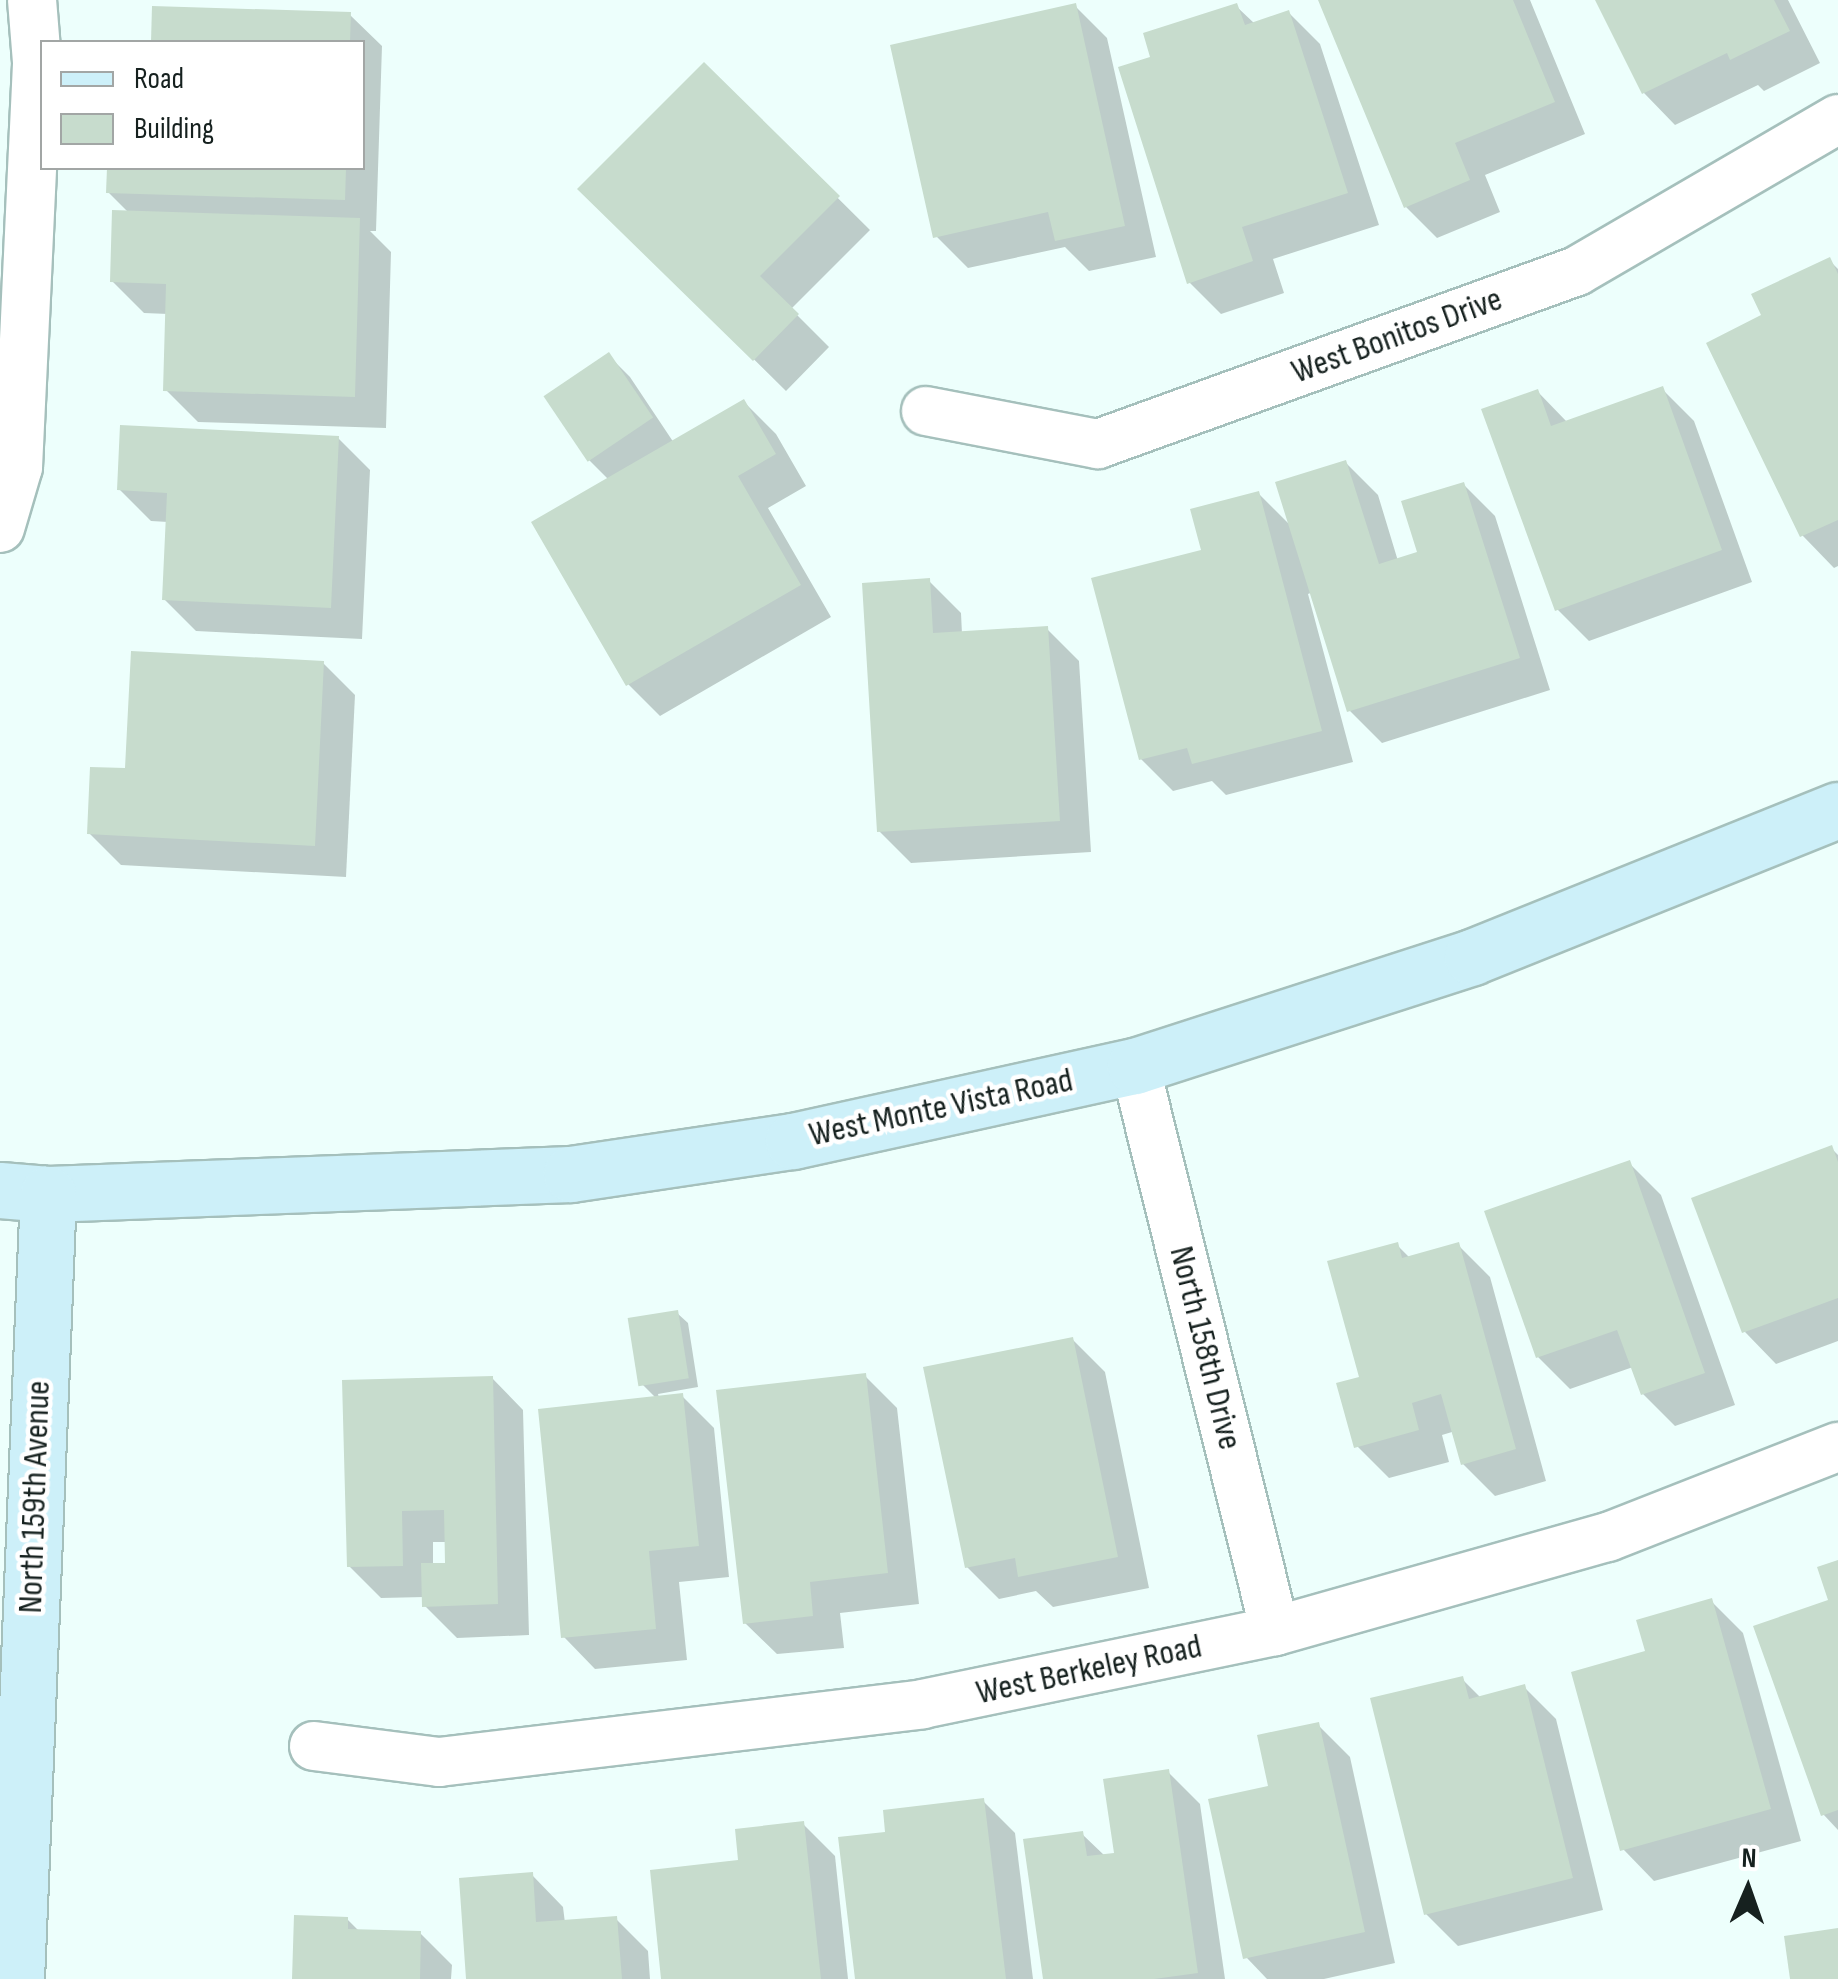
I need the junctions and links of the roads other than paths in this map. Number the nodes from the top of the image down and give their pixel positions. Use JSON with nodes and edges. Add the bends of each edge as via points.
{"nodes":[{"id":1,"x":32,"y":0,"type":"edge"},
{"id":2,"x":1838,"y":119,"type":"edge"},
{"id":3,"x":926,"y":411,"type":"dead end"},
{"id":4,"x":0,"y":528,"type":"edge"},
{"id":5,"x":1838,"y":810,"type":"edge"},
{"id":6,"x":1134,"y":1066,"type":"junction"},
{"id":7,"x":24,"y":1192,"type":"edge"},
{"id":8,"x":1838,"y":1447,"type":"edge"},
{"id":9,"x":1275,"y":1630,"type":"junction"},
{"id":10,"x":314,"y":1746,"type":"dead end"},
{"id":11,"x":16,"y":1979,"type":"edge"}],
"edges":[{"from":1,"to":4,"type":"street","via":[[36,62],[18,467]]},
{"from":2,"to":3,"type":"street","name":"West Bonitos Drive","via":[[1577,271],[1098,444]]},
{"from":5,"to":6,"type":"street","name":"West Monte Vista Road","via":[[1472,957]]},
{"from":6,"to":7,"type":"street","name":"West Monte Vista Road","via":[[793,1141],[571,1174]]},
{"from":6,"to":9,"type":"street","name":"North 158th Drive"},
{"from":7,"to":11,"type":"street","name":"North 159th Avenue"},
{"from":8,"to":9,"type":"street","name":"West Berkeley Road","via":[[1608,1537]]},
{"from":9,"to":10,"type":"street","name":"West Berkeley Road","via":[[923,1704],[439,1762]]}]}
